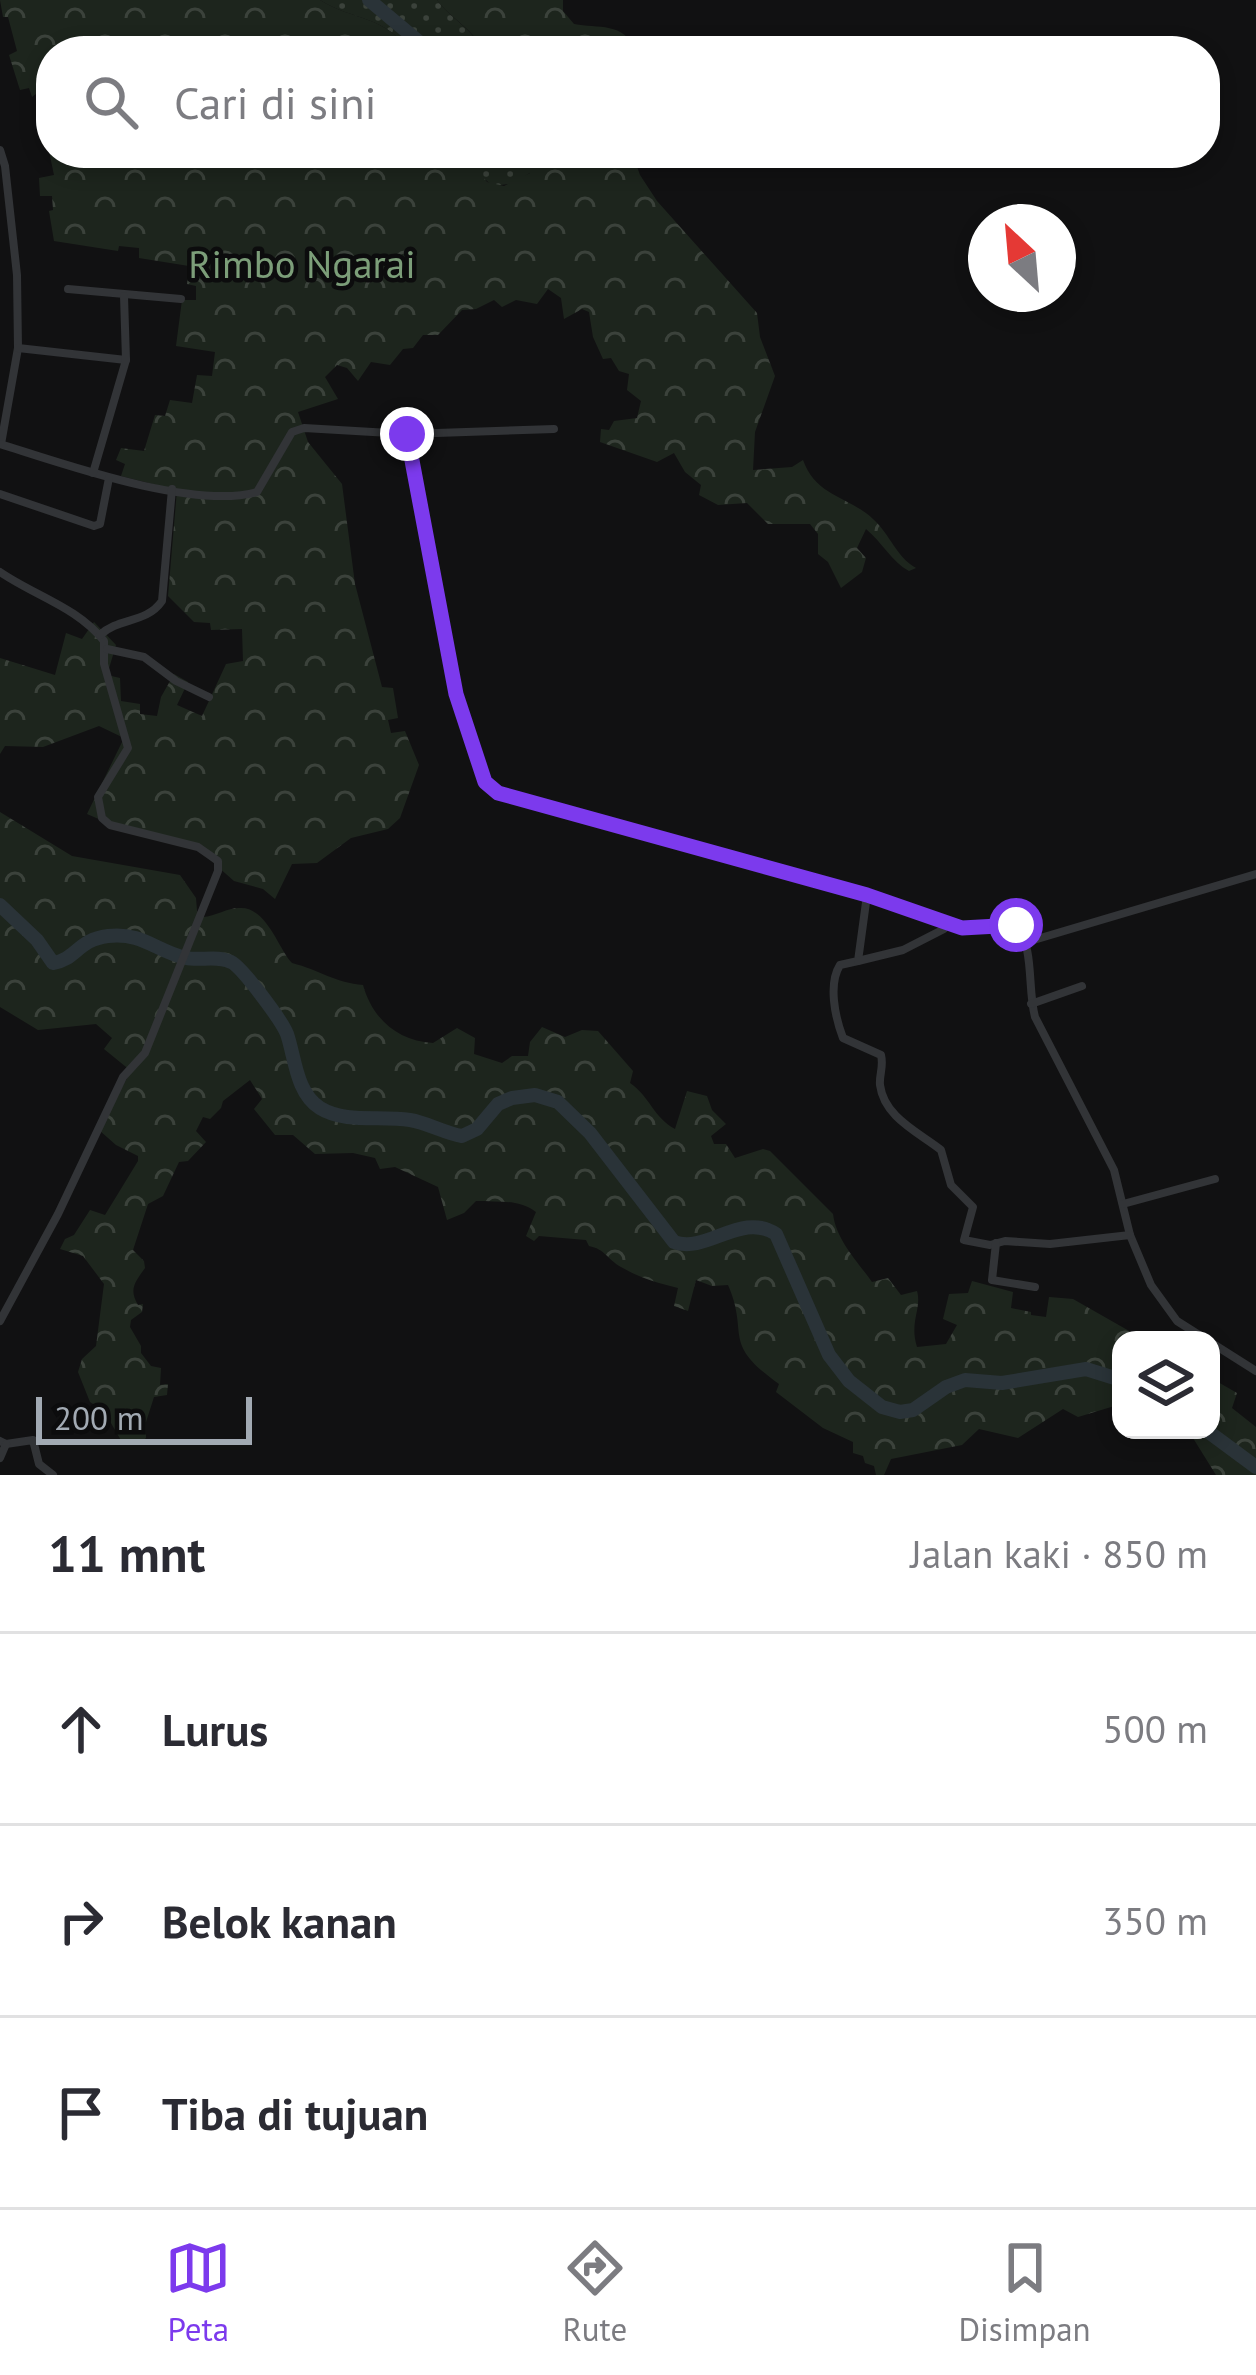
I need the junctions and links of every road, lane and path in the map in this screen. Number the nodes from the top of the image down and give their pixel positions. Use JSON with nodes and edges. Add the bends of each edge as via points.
{"nodes":[{"id":1,"x":0,"y":150,"type":"edge"},
{"id":2,"x":68,"y":289,"type":"dead end"},
{"id":3,"x":124,"y":296,"type":"junction"},
{"id":4,"x":181,"y":299,"type":"dead end"},
{"id":5,"x":18,"y":348,"type":"junction"},
{"id":6,"x":126,"y":360,"type":"junction"},
{"id":7,"x":554,"y":429,"type":"dead end"},
{"id":8,"x":407,"y":434,"type":"junction"},
{"id":9,"x":0,"y":444,"type":"edge"},
{"id":10,"x":93,"y":473,"type":"junction"},
{"id":11,"x":109,"y":478,"type":"junction"},
{"id":12,"x":172,"y":489,"type":"junction"},
{"id":13,"x":0,"y":494,"type":"edge"},
{"id":14,"x":0,"y":572,"type":"edge"},
{"id":15,"x":100,"y":635,"type":"junction"},
{"id":16,"x":106,"y":649,"type":"junction"},
{"id":17,"x":209,"y":697,"type":"dead end"},
{"id":18,"x":1256,"y":874,"type":"edge"},
{"id":19,"x":867,"y":895,"type":"junction"},
{"id":20,"x":944,"y":923,"type":"junction"},
{"id":21,"x":1027,"y":942,"type":"junction"},
{"id":22,"x":858,"y":961,"type":"junction"},
{"id":23,"x":1082,"y":986,"type":"dead end"},
{"id":24,"x":1031,"y":1004,"type":"junction"},
{"id":25,"x":1215,"y":1179,"type":"dead end"},
{"id":26,"x":1123,"y":1204,"type":"junction"},
{"id":27,"x":1130,"y":1234,"type":"junction"},
{"id":28,"x":996,"y":1243,"type":"junction"},
{"id":29,"x":1035,"y":1287,"type":"dead end"},
{"id":30,"x":0,"y":1321,"type":"edge"},
{"id":31,"x":1256,"y":1371,"type":"edge"},
{"id":32,"x":3,"y":1443,"type":"edge"},
{"id":33,"x":0,"y":1458,"type":"edge"},
{"id":34,"x":53,"y":1475,"type":"edge"}],
"edges":[{"from":1,"to":5,"type":"street"},
{"from":2,"to":3,"type":"street"},
{"from":3,"to":4,"type":"street"},
{"from":3,"to":6,"type":"street"},
{"from":5,"to":6,"type":"street"},
{"from":5,"to":9,"type":"street"},
{"from":6,"to":10,"type":"street"},
{"from":7,"to":8,"type":"street"},
{"from":8,"to":12,"type":"street","via":[[304,428],[292,432],[256,492],[235,498]]},
{"from":8,"to":19,"type":"street","via":[[456,694],[485,782],[498,793]]},
{"from":9,"to":10,"type":"street"},
{"from":10,"to":11,"type":"street"},
{"from":11,"to":12,"type":"street"},
{"from":11,"to":13,"type":"street","via":[[94,526]]},
{"from":12,"to":15,"type":"street","via":[[162,602]]},
{"from":14,"to":15,"type":"street"},
{"from":15,"to":16,"type":"street"},
{"from":16,"to":17,"type":"street","via":[[144,657]]},
{"from":16,"to":30,"type":"street","via":[[128,748],[98,797],[102,818],[211,853],[218,871],[145,1053],[123,1076]]},
{"from":18,"to":21,"type":"street"},
{"from":19,"to":20,"type":"street"},
{"from":19,"to":22,"type":"street"},
{"from":20,"to":21,"type":"street","via":[[1016,925]]},
{"from":20,"to":22,"type":"street","via":[[903,950]]},
{"from":21,"to":24,"type":"street"},
{"from":22,"to":28,"type":"street","via":[[834,975],[842,1038],[881,1055],[886,1107],[941,1150],[951,1186],[974,1207],[964,1240]]},
{"from":23,"to":24,"type":"street"},
{"from":24,"to":26,"type":"street","via":[[1114,1169]]},
{"from":25,"to":26,"type":"street"},
{"from":26,"to":27,"type":"street"},
{"from":27,"to":28,"type":"street"},
{"from":27,"to":31,"type":"street","via":[[1151,1286],[1177,1321]]},
{"from":28,"to":29,"type":"street","via":[[992,1280]]},
{"from":32,"to":33,"type":"street"},
{"from":32,"to":34,"type":"street","via":[[33,1440],[39,1464]]}]}
